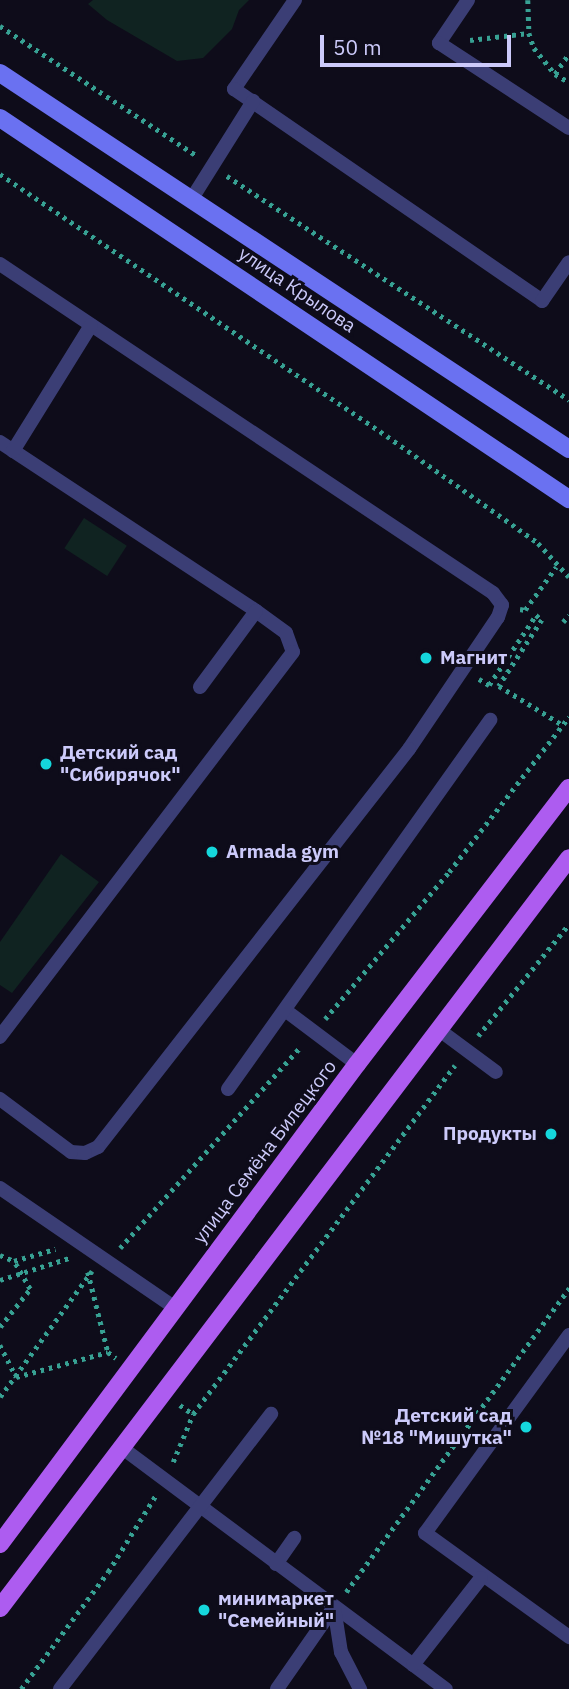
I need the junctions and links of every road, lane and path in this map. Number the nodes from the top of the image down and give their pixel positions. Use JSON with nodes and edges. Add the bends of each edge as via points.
{"nodes":[{"id":1,"x":295,"y":0,"type":"edge"},
{"id":2,"x":468,"y":0,"type":"edge"},
{"id":3,"x":528,"y":0,"type":"edge"},
{"id":4,"x":0,"y":26,"type":"edge"},
{"id":5,"x":529,"y":33,"type":"junction"},
{"id":6,"x":439,"y":44,"type":"junction"},
{"id":7,"x":569,"y":53,"type":"edge"},
{"id":8,"x":0,"y":74,"type":"edge"},
{"id":9,"x":555,"y":74,"type":"junction"},
{"id":10,"x":569,"y":82,"type":"edge"},
{"id":11,"x":253,"y":102,"type":"junction"},
{"id":12,"x":0,"y":118,"type":"edge"},
{"id":13,"x":569,"y":128,"type":"edge"},
{"id":14,"x":212,"y":166,"type":"junction"},
{"id":15,"x":0,"y":174,"type":"edge"},
{"id":16,"x":191,"y":200,"type":"junction"},
{"id":17,"x":569,"y":262,"type":"edge"},
{"id":18,"x":0,"y":264,"type":"edge"},
{"id":19,"x":91,"y":325,"type":"junction"},
{"id":20,"x":569,"y":400,"type":"edge"},
{"id":21,"x":0,"y":442,"type":"edge"},
{"id":22,"x":569,"y":449,"type":"edge"},
{"id":23,"x":13,"y":451,"type":"junction"},
{"id":24,"x":569,"y":499,"type":"edge"},
{"id":25,"x":556,"y":567,"type":"junction"},
{"id":26,"x":569,"y":577,"type":"edge"},
{"id":27,"x":525,"y":610,"type":"dead end"},
{"id":28,"x":256,"y":611,"type":"junction"},
{"id":29,"x":569,"y":615,"type":"edge"},
{"id":30,"x":563,"y":622,"type":"dead end"},
{"id":31,"x":489,"y":685,"type":"dead end"},
{"id":32,"x":200,"y":687,"type":"dead end"},
{"id":33,"x":569,"y":717,"type":"edge"},
{"id":34,"x":490,"y":720,"type":"dead end"},
{"id":35,"x":563,"y":725,"type":"junction"},
{"id":36,"x":569,"y":788,"type":"edge"},
{"id":37,"x":569,"y":858,"type":"edge"},
{"id":38,"x":569,"y":924,"type":"edge"},
{"id":39,"x":285,"y":1010,"type":"junction"},
{"id":40,"x":438,"y":1029,"type":"junction"},
{"id":41,"x":314,"y":1032,"type":"junction"},
{"id":42,"x":0,"y":1037,"type":"edge"},
{"id":43,"x":466,"y":1051,"type":"junction"},
{"id":44,"x":357,"y":1064,"type":"junction"},
{"id":45,"x":496,"y":1072,"type":"dead end"},
{"id":46,"x":228,"y":1089,"type":"dead end"},
{"id":47,"x":0,"y":1099,"type":"edge"},
{"id":48,"x":0,"y":1188,"type":"edge"},
{"id":49,"x":46,"y":1241,"type":"dead end"},
{"id":50,"x":57,"y":1249,"type":"junction"},
{"id":51,"x":0,"y":1255,"type":"edge"},
{"id":52,"x":71,"y":1258,"type":"junction"},
{"id":53,"x":14,"y":1261,"type":"junction"},
{"id":54,"x":106,"y":1263,"type":"junction"},
{"id":55,"x":89,"y":1273,"type":"junction"},
{"id":56,"x":22,"y":1274,"type":"junction"},
{"id":57,"x":0,"y":1280,"type":"edge"},
{"id":58,"x":569,"y":1288,"type":"edge"},
{"id":59,"x":176,"y":1308,"type":"junction"},
{"id":60,"x":0,"y":1327,"type":"edge"},
{"id":61,"x":569,"y":1335,"type":"edge"},
{"id":62,"x":0,"y":1345,"type":"edge"},
{"id":63,"x":16,"y":1377,"type":"junction"},
{"id":64,"x":0,"y":1397,"type":"edge"},
{"id":65,"x":271,"y":1415,"type":"dead end"},
{"id":66,"x":121,"y":1447,"type":"junction"},
{"id":67,"x":164,"y":1483,"type":"junction"},
{"id":68,"x":199,"y":1508,"type":"junction"},
{"id":69,"x":294,"y":1538,"type":"dead end"},
{"id":70,"x":0,"y":1544,"type":"edge"},
{"id":71,"x":276,"y":1564,"type":"junction"},
{"id":72,"x":481,"y":1578,"type":"junction"},
{"id":73,"x":334,"y":1607,"type":"junction"},
{"id":74,"x":0,"y":1608,"type":"edge"},
{"id":75,"x":569,"y":1637,"type":"edge"},
{"id":76,"x":413,"y":1665,"type":"junction"},
{"id":77,"x":21,"y":1689,"type":"edge"},
{"id":78,"x":60,"y":1689,"type":"edge"},
{"id":79,"x":277,"y":1689,"type":"edge"},
{"id":80,"x":360,"y":1689,"type":"edge"},
{"id":81,"x":446,"y":1689,"type":"edge"}],
"edges":[{"from":1,"to":11,"type":"lane","via":[[234,89]]},
{"from":2,"to":6,"type":"lane"},
{"from":3,"to":5,"type":"path"},
{"from":4,"to":14,"type":"path"},
{"from":5,"to":6,"type":"path"},
{"from":5,"to":9,"type":"path","via":[[534,48]]},
{"from":6,"to":13,"type":"lane"},
{"from":7,"to":9,"type":"path"},
{"from":8,"to":16,"type":"main road","name":"улица Крылова"},
{"from":9,"to":10,"type":"path"},
{"from":11,"to":14,"type":"lane"},
{"from":11,"to":17,"type":"lane","via":[[542,301]]},
{"from":12,"to":24,"type":"main road","name":"улица Крылова"},
{"from":14,"to":16,"type":"lane"},
{"from":14,"to":20,"type":"path"},
{"from":15,"to":25,"type":"path","via":[[387,436],[538,543]]},
{"from":16,"to":22,"type":"main road","name":"улица Крылова"},
{"from":18,"to":19,"type":"lane"},
{"from":19,"to":23,"type":"lane"},
{"from":19,"to":47,"type":"lane","via":[[493,593],[502,610],[409,749],[98,1147],[85,1153],[71,1152]]},
{"from":21,"to":23,"type":"lane"},
{"from":23,"to":28,"type":"lane"},
{"from":25,"to":26,"type":"path"},
{"from":25,"to":27,"type":"path"},
{"from":28,"to":32,"type":"lane"},
{"from":28,"to":42,"type":"lane","via":[[286,633],[293,652],[289,662]]},
{"from":29,"to":30,"type":"path"},
{"from":31,"to":35,"type":"path","via":[[536,615],[542,620],[499,686]]},
{"from":33,"to":35,"type":"path"},
{"from":34,"to":39,"type":"lane"},
{"from":35,"to":41,"type":"path","via":[[449,872]]},
{"from":36,"to":44,"type":"main road","name":"улица Семёна Билецкого"},
{"from":37,"to":40,"type":"main road"},
{"from":38,"to":43,"type":"path"},
{"from":39,"to":41,"type":"lane"},
{"from":39,"to":46,"type":"lane"},
{"from":40,"to":43,"type":"lane"},
{"from":40,"to":66,"type":"main road"},
{"from":41,"to":44,"type":"lane"},
{"from":41,"to":54,"type":"path"},
{"from":43,"to":45,"type":"lane"},
{"from":43,"to":67,"type":"path","via":[[193,1414]]},
{"from":44,"to":59,"type":"main road","name":"улица Семёна Билецкого"},
{"from":48,"to":54,"type":"lane"},
{"from":49,"to":50,"type":"path"},
{"from":50,"to":52,"type":"path"},
{"from":50,"to":53,"type":"path"},
{"from":51,"to":53,"type":"path"},
{"from":52,"to":55,"type":"path"},
{"from":52,"to":56,"type":"path"},
{"from":53,"to":56,"type":"path"},
{"from":54,"to":55,"type":"path"},
{"from":54,"to":59,"type":"lane"},
{"from":55,"to":63,"type":"path"},
{"from":55,"to":63,"type":"path","via":[[108,1352]]},
{"from":56,"to":57,"type":"path"},
{"from":56,"to":60,"type":"path","via":[[30,1289]]},
{"from":58,"to":73,"type":"path"},
{"from":59,"to":70,"type":"main road","name":"улица Семёна Билецкого"},
{"from":61,"to":72,"type":"lane","via":[[425,1533]]},
{"from":62,"to":63,"type":"path"},
{"from":63,"to":64,"type":"path"},
{"from":65,"to":68,"type":"lane"},
{"from":66,"to":67,"type":"lane"},
{"from":66,"to":74,"type":"main road"},
{"from":67,"to":68,"type":"lane"},
{"from":67,"to":77,"type":"path","via":[[108,1572]]},
{"from":68,"to":71,"type":"lane"},
{"from":68,"to":78,"type":"lane"},
{"from":69,"to":71,"type":"lane"},
{"from":71,"to":73,"type":"lane"},
{"from":72,"to":75,"type":"lane"},
{"from":72,"to":76,"type":"lane"},
{"from":73,"to":76,"type":"lane"},
{"from":73,"to":79,"type":"lane"},
{"from":73,"to":80,"type":"lane","via":[[341,1652]]},
{"from":76,"to":81,"type":"lane"}]}
